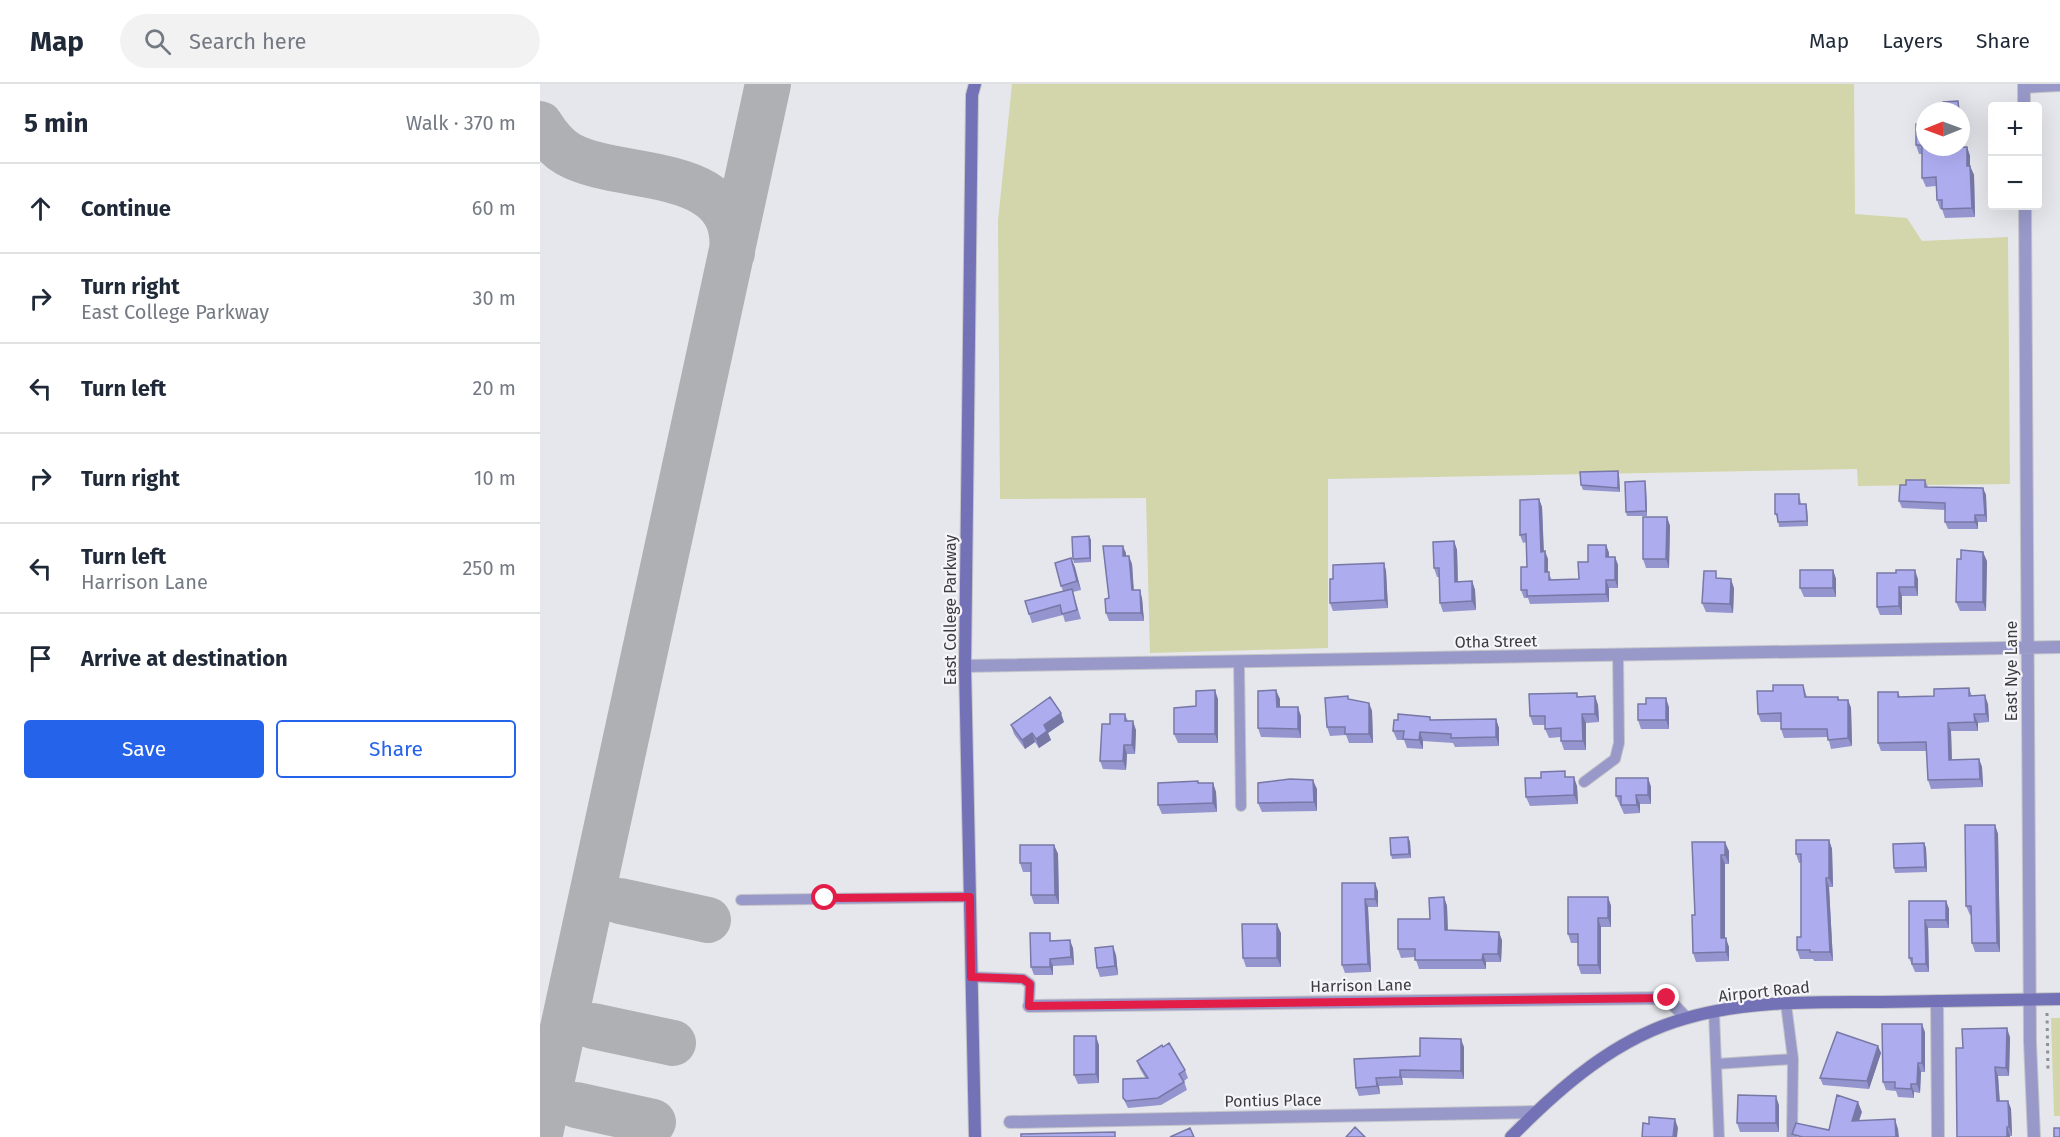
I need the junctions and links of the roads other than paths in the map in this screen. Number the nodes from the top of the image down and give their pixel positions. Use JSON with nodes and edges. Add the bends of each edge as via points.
{"nodes":[{"id":1,"x":975,"y":84,"type":"edge"},
{"id":2,"x":2024,"y":85,"type":"edge"},
{"id":3,"x":2060,"y":85,"type":"edge"},
{"id":4,"x":2024,"y":102,"type":"edge"},
{"id":5,"x":2025,"y":210,"type":"edge"},
{"id":6,"x":2060,"y":647,"type":"edge"},
{"id":7,"x":2027,"y":649,"type":"junction"},
{"id":8,"x":1618,"y":655,"type":"junction"},
{"id":9,"x":1239,"y":663,"type":"junction"},
{"id":10,"x":965,"y":666,"type":"junction"},
{"id":11,"x":1584,"y":782,"type":"dead end"},
{"id":12,"x":1241,"y":806,"type":"dead end"},
{"id":13,"x":970,"y":897,"type":"junction"},
{"id":14,"x":741,"y":900,"type":"dead end"},
{"id":15,"x":971,"y":977,"type":"junction"},
{"id":16,"x":2030,"y":999,"type":"junction"},
{"id":17,"x":2060,"y":999,"type":"edge"},
{"id":18,"x":1937,"y":1001,"type":"junction"},
{"id":19,"x":1786,"y":1004,"type":"junction"},
{"id":20,"x":1029,"y":1006,"type":"joint"},
{"id":21,"x":1713,"y":1013,"type":"junction"},
{"id":22,"x":1686,"y":1018,"type":"junction"},
{"id":23,"x":1792,"y":1059,"type":"junction"},
{"id":24,"x":1716,"y":1064,"type":"junction"},
{"id":25,"x":1535,"y":1112,"type":"junction"},
{"id":26,"x":1010,"y":1122,"type":"dead end"},
{"id":27,"x":975,"y":1137,"type":"edge"},
{"id":28,"x":1511,"y":1137,"type":"edge"},
{"id":29,"x":1719,"y":1137,"type":"edge"},
{"id":30,"x":1792,"y":1137,"type":"edge"},
{"id":31,"x":1938,"y":1137,"type":"edge"},
{"id":32,"x":2034,"y":1137,"type":"edge"}],
"edges":[{"from":1,"to":10,"type":"main road","name":"East College Parkway"},
{"from":2,"to":3,"type":"street"},
{"from":2,"to":4,"type":"street"},
{"from":5,"to":7,"type":"street","name":"East Nye Lane"},
{"from":6,"to":7,"type":"street","name":"Otha Street"},
{"from":7,"to":8,"type":"street","name":"Otha Street"},
{"from":7,"to":16,"type":"street","name":"East Nye Lane"},
{"from":8,"to":9,"type":"street","name":"Otha Street"},
{"from":8,"to":11,"type":"lane","via":[[1616,759]]},
{"from":9,"to":10,"type":"street","name":"Otha Street"},
{"from":9,"to":12,"type":"lane"},
{"from":10,"to":13,"type":"main road","name":"East College Parkway"},
{"from":13,"to":14,"type":"lane"},
{"from":13,"to":15,"type":"main road","name":"East College Parkway"},
{"from":15,"to":20,"type":"lane","via":[[1023,979],[1030,984]]},
{"from":15,"to":27,"type":"main road","name":"East College Parkway"},
{"from":16,"to":17,"type":"main road","name":"Airport Road"},
{"from":16,"to":18,"type":"main road","name":"Airport Road"},
{"from":16,"to":32,"type":"street","name":"East Nye Lane"},
{"from":18,"to":19,"type":"main road","name":"Airport Road"},
{"from":18,"to":31,"type":"street"},
{"from":19,"to":21,"type":"main road","name":"Airport Road"},
{"from":19,"to":23,"type":"lane"},
{"from":20,"to":22,"type":"street","name":"Harrison Lane","via":[[1667,998]]},
{"from":21,"to":22,"type":"main road","name":"Airport Road"},
{"from":21,"to":24,"type":"lane"},
{"from":22,"to":25,"type":"main road","name":"Airport Road","via":[[1599,1060]]},
{"from":23,"to":24,"type":"lane"},
{"from":23,"to":30,"type":"lane"},
{"from":24,"to":29,"type":"lane"},
{"from":25,"to":26,"type":"street","name":"Pontius Place"},
{"from":25,"to":28,"type":"main road","name":"Airport Road"}]}
